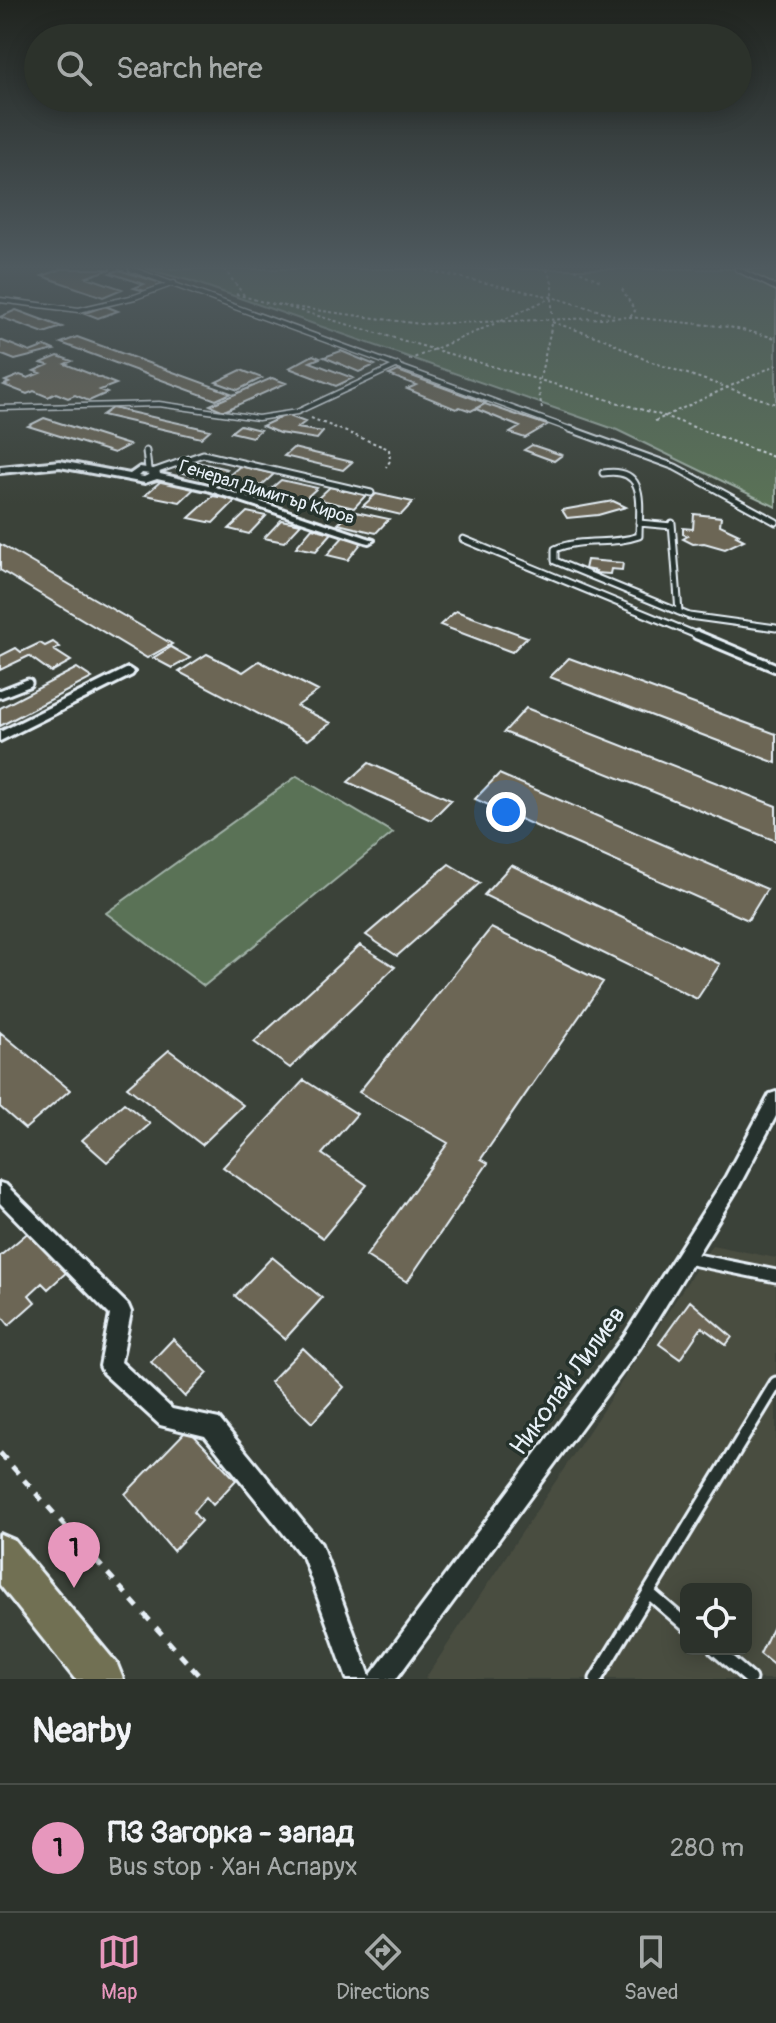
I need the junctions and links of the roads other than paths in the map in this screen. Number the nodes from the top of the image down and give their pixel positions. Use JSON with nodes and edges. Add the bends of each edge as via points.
{"nodes":[{"id":1,"x":350,"y":347,"type":"edge"},
{"id":2,"x":398,"y":365,"type":"junction"},
{"id":3,"x":0,"y":408,"type":"edge"},
{"id":4,"x":146,"y":451,"type":"dead end"},
{"id":5,"x":0,"y":470,"type":"edge"},
{"id":6,"x":146,"y":473,"type":"junction"},
{"id":7,"x":603,"y":473,"type":"dead end"},
{"id":8,"x":371,"y":493,"type":"dead end"},
{"id":9,"x":776,"y":522,"type":"edge"},
{"id":10,"x":639,"y":523,"type":"junction"},
{"id":11,"x":463,"y":539,"type":"dead end"},
{"id":12,"x":369,"y":540,"type":"dead end"},
{"id":13,"x":600,"y":579,"type":"junction"},
{"id":14,"x":585,"y":589,"type":"junction"},
{"id":15,"x":679,"y":612,"type":"junction"},
{"id":16,"x":776,"y":628,"type":"edge"},
{"id":17,"x":776,"y":668,"type":"edge"},
{"id":18,"x":128,"y":672,"type":"dead end"},
{"id":19,"x":28,"y":683,"type":"dead end"},
{"id":20,"x":0,"y":694,"type":"edge"},
{"id":21,"x":0,"y":737,"type":"edge"},
{"id":22,"x":776,"y":1099,"type":"edge"},
{"id":23,"x":0,"y":1191,"type":"edge"},
{"id":24,"x":685,"y":1258,"type":"junction"},
{"id":25,"x":776,"y":1276,"type":"edge"},
{"id":26,"x":776,"y":1383,"type":"edge"},
{"id":27,"x":0,"y":1554,"type":"edge"},
{"id":28,"x":649,"y":1593,"type":"junction"},
{"id":29,"x":680,"y":1620,"type":"edge"},
{"id":30,"x":722,"y":1655,"type":"edge"},
{"id":31,"x":102,"y":1679,"type":"edge"},
{"id":32,"x":359,"y":1679,"type":"edge"},
{"id":33,"x":381,"y":1679,"type":"edge"},
{"id":34,"x":596,"y":1679,"type":"edge"},
{"id":35,"x":750,"y":1679,"type":"edge"}],
"edges":[{"from":1,"to":2,"type":"lane"},
{"from":2,"to":3,"type":"lane","via":[[297,412],[258,418],[159,404]]},
{"from":2,"to":9,"type":"lane","via":[[675,467]]},
{"from":4,"to":6,"type":"lane"},
{"from":5,"to":6,"type":"street","name":"Генерал Димитър Киров","via":[[60,464],[118,475]]},
{"from":6,"to":8,"type":"lane","via":[[203,454]]},
{"from":6,"to":12,"type":"street","name":"Генерал Димитър Киров","via":[[210,488]]},
{"from":7,"to":10,"type":"lane","via":[[616,471],[633,478],[639,489]]},
{"from":10,"to":13,"type":"lane","via":[[639,536],[628,541],[565,543],[555,549],[555,561]]},
{"from":10,"to":15,"type":"lane","via":[[672,524]]},
{"from":11,"to":14,"type":"lane"},
{"from":13,"to":14,"type":"lane"},
{"from":13,"to":15,"type":"lane"},
{"from":14,"to":17,"type":"lane"},
{"from":15,"to":16,"type":"lane"},
{"from":18,"to":21,"type":"street"},
{"from":19,"to":20,"type":"lane"},
{"from":22,"to":24,"type":"street","name":"Николай Лилиев"},
{"from":23,"to":32,"type":"street","via":[[121,1312],[110,1366],[167,1418],[211,1427],[313,1552]]},
{"from":24,"to":25,"type":"lane"},
{"from":24,"to":33,"type":"street","name":"Николай Лилиев","via":[[632,1342]]},
{"from":26,"to":28,"type":"lane"},
{"from":27,"to":31,"type":"main road"},
{"from":28,"to":29,"type":"lane"},
{"from":28,"to":34,"type":"lane"},
{"from":30,"to":35,"type":"lane"}]}
